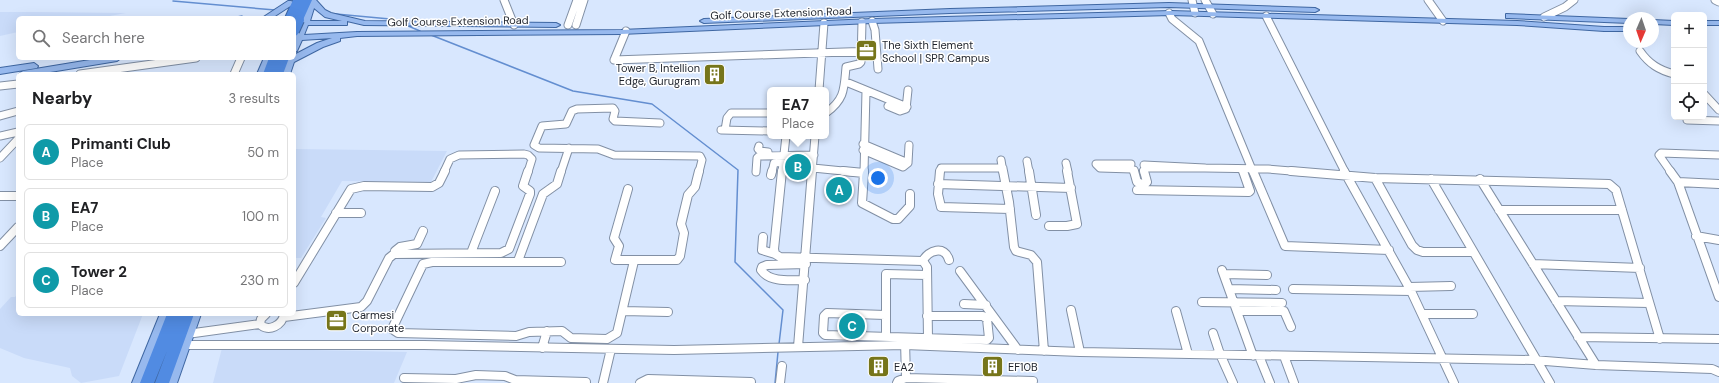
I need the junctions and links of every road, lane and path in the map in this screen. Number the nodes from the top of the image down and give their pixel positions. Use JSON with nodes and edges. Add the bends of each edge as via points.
{"nodes":[{"id":1,"x":307,"y":0,"type":"edge"},
{"id":2,"x":312,"y":0,"type":"edge"},
{"id":3,"x":504,"y":0,"type":"edge"},
{"id":4,"x":577,"y":0,"type":"edge"},
{"id":5,"x":584,"y":0,"type":"edge"},
{"id":6,"x":1428,"y":0,"type":"edge"},
{"id":7,"x":1574,"y":0,"type":"edge"},
{"id":8,"x":1715,"y":0,"type":"edge"},
{"id":9,"x":294,"y":1,"type":"edge"},
{"id":10,"x":1719,"y":2,"type":"edge"},
{"id":11,"x":1206,"y":3,"type":"edge"},
{"id":12,"x":1193,"y":6,"type":"edge"},
{"id":13,"x":1169,"y":10,"type":"junction"},
{"id":14,"x":1213,"y":14,"type":"junction"},
{"id":15,"x":269,"y":16,"type":"edge"},
{"id":16,"x":286,"y":16,"type":"edge"},
{"id":17,"x":1266,"y":16,"type":"junction"},
{"id":18,"x":1544,"y":17,"type":"junction"},
{"id":19,"x":1441,"y":18,"type":"junction"},
{"id":20,"x":297,"y":21,"type":"edge"},
{"id":21,"x":872,"y":21,"type":"junction"},
{"id":22,"x":1623,"y":21,"type":"edge"},
{"id":23,"x":862,"y":22,"type":"junction"},
{"id":24,"x":1659,"y":22,"type":"edge"},
{"id":25,"x":364,"y":23,"type":"junction"},
{"id":26,"x":824,"y":23,"type":"junction"},
{"id":27,"x":1671,"y":23,"type":"edge"},
{"id":28,"x":1707,"y":23,"type":"edge"},
{"id":29,"x":1719,"y":23,"type":"edge"},
{"id":30,"x":514,"y":25,"type":"junction"},
{"id":31,"x":572,"y":25,"type":"junction"},
{"id":32,"x":1623,"y":29,"type":"edge"},
{"id":33,"x":1659,"y":29,"type":"edge"},
{"id":34,"x":1671,"y":29,"type":"edge"},
{"id":35,"x":1707,"y":29,"type":"edge"},
{"id":36,"x":1719,"y":30,"type":"edge"},
{"id":37,"x":623,"y":31,"type":"junction"},
{"id":38,"x":357,"y":34,"type":"junction"},
{"id":39,"x":296,"y":36,"type":"edge"},
{"id":40,"x":862,"y":50,"type":"junction"},
{"id":41,"x":874,"y":51,"type":"dead end"},
{"id":42,"x":1640,"y":51,"type":"dead end"},
{"id":43,"x":822,"y":53,"type":"junction"},
{"id":44,"x":296,"y":56,"type":"edge"},
{"id":45,"x":67,"y":60,"type":"edge"},
{"id":46,"x":105,"y":60,"type":"edge"},
{"id":47,"x":131,"y":60,"type":"edge"},
{"id":48,"x":179,"y":60,"type":"edge"},
{"id":49,"x":240,"y":60,"type":"edge"},
{"id":50,"x":287,"y":60,"type":"edge"},
{"id":51,"x":288,"y":60,"type":"edge"},
{"id":52,"x":128,"y":66,"type":"junction"},
{"id":53,"x":878,"y":70,"type":"dead end"},
{"id":54,"x":0,"y":71,"type":"edge"},
{"id":55,"x":35,"y":72,"type":"edge"},
{"id":56,"x":92,"y":72,"type":"edge"},
{"id":57,"x":117,"y":72,"type":"edge"},
{"id":58,"x":235,"y":72,"type":"edge"},
{"id":59,"x":279,"y":72,"type":"edge"},
{"id":60,"x":286,"y":72,"type":"edge"},
{"id":61,"x":1671,"y":73,"type":"edge"},
{"id":62,"x":16,"y":75,"type":"edge"},
{"id":63,"x":0,"y":78,"type":"edge"},
{"id":64,"x":846,"y":82,"type":"junction"},
{"id":65,"x":16,"y":84,"type":"edge"},
{"id":66,"x":0,"y":86,"type":"edge"},
{"id":67,"x":819,"y":87,"type":"edge"},
{"id":68,"x":908,"y":90,"type":"dead end"},
{"id":69,"x":866,"y":93,"type":"junction"},
{"id":70,"x":1707,"y":97,"type":"edge"},
{"id":71,"x":1719,"y":110,"type":"edge"},
{"id":72,"x":829,"y":111,"type":"edge"},
{"id":73,"x":16,"y":112,"type":"edge"},
{"id":74,"x":767,"y":113,"type":"edge"},
{"id":75,"x":0,"y":116,"type":"edge"},
{"id":76,"x":1687,"y":120,"type":"dead end"},
{"id":77,"x":1719,"y":121,"type":"edge"},
{"id":78,"x":660,"y":123,"type":"dead end"},
{"id":79,"x":767,"y":131,"type":"edge"},
{"id":80,"x":16,"y":132,"type":"edge"},
{"id":81,"x":0,"y":136,"type":"edge"},
{"id":82,"x":786,"y":139,"type":"edge"},
{"id":83,"x":815,"y":139,"type":"edge"},
{"id":84,"x":16,"y":141,"type":"edge"},
{"id":85,"x":909,"y":144,"type":"dead end"},
{"id":86,"x":759,"y":146,"type":"dead end"},
{"id":87,"x":569,"y":148,"type":"junction"},
{"id":88,"x":868,"y":149,"type":"junction"},
{"id":89,"x":814,"y":155,"type":"junction"},
{"id":90,"x":1719,"y":155,"type":"edge"},
{"id":91,"x":784,"y":156,"type":"junction"},
{"id":92,"x":0,"y":158,"type":"edge"},
{"id":93,"x":1027,"y":162,"type":"dead end"},
{"id":94,"x":1066,"y":163,"type":"dead end"},
{"id":95,"x":812,"y":168,"type":"junction"},
{"id":96,"x":1144,"y":168,"type":"junction"},
{"id":97,"x":1242,"y":169,"type":"junction"},
{"id":98,"x":1252,"y":169,"type":"junction"},
{"id":99,"x":756,"y":172,"type":"dead end"},
{"id":100,"x":864,"y":173,"type":"junction"},
{"id":101,"x":771,"y":175,"type":"dead end"},
{"id":102,"x":1347,"y":176,"type":"junction"},
{"id":103,"x":1375,"y":178,"type":"junction"},
{"id":104,"x":1431,"y":179,"type":"junction"},
{"id":105,"x":1480,"y":179,"type":"junction"},
{"id":106,"x":1678,"y":181,"type":"junction"},
{"id":107,"x":938,"y":184,"type":"junction"},
{"id":108,"x":1719,"y":184,"type":"edge"},
{"id":109,"x":1006,"y":187,"type":"junction"},
{"id":110,"x":1032,"y":188,"type":"junction"},
{"id":111,"x":1071,"y":188,"type":"junction"},
{"id":112,"x":628,"y":189,"type":"dead end"},
{"id":113,"x":1137,"y":190,"type":"dead end"},
{"id":114,"x":495,"y":191,"type":"dead end"},
{"id":115,"x":910,"y":194,"type":"dead end"},
{"id":116,"x":0,"y":196,"type":"edge"},
{"id":117,"x":16,"y":196,"type":"edge"},
{"id":118,"x":1010,"y":209,"type":"junction"},
{"id":119,"x":1500,"y":210,"type":"junction"},
{"id":120,"x":1622,"y":210,"type":"junction"},
{"id":121,"x":336,"y":213,"type":"junction"},
{"id":122,"x":361,"y":213,"type":"dead end"},
{"id":123,"x":1036,"y":215,"type":"dead end"},
{"id":124,"x":1049,"y":226,"type":"dead end"},
{"id":125,"x":16,"y":229,"type":"edge"},
{"id":126,"x":422,"y":231,"type":"dead end"},
{"id":127,"x":1696,"y":236,"type":"junction"},
{"id":128,"x":762,"y":237,"type":"dead end"},
{"id":129,"x":1719,"y":240,"type":"edge"},
{"id":130,"x":2,"y":241,"type":"edge"},
{"id":131,"x":1389,"y":250,"type":"junction"},
{"id":132,"x":1473,"y":252,"type":"junction"},
{"id":133,"x":471,"y":253,"type":"junction"},
{"id":134,"x":394,"y":254,"type":"junction"},
{"id":135,"x":775,"y":254,"type":"junction"},
{"id":136,"x":948,"y":260,"type":"dead end"},
{"id":137,"x":518,"y":261,"type":"junction"},
{"id":138,"x":634,"y":261,"type":"junction"},
{"id":139,"x":806,"y":261,"type":"junction"},
{"id":140,"x":923,"y":261,"type":"junction"},
{"id":141,"x":561,"y":262,"type":"dead end"},
{"id":142,"x":1533,"y":264,"type":"junction"},
{"id":143,"x":1640,"y":268,"type":"junction"},
{"id":144,"x":960,"y":271,"type":"dead end"},
{"id":145,"x":927,"y":275,"type":"junction"},
{"id":146,"x":1267,"y":275,"type":"dead end"},
{"id":147,"x":296,"y":280,"type":"edge"},
{"id":148,"x":805,"y":280,"type":"junction"},
{"id":149,"x":1451,"y":286,"type":"dead end"},
{"id":150,"x":1229,"y":289,"type":"junction"},
{"id":151,"x":1293,"y":289,"type":"dead end"},
{"id":152,"x":1410,"y":289,"type":"junction"},
{"id":153,"x":1276,"y":290,"type":"dead end"},
{"id":154,"x":1719,"y":297,"type":"edge"},
{"id":155,"x":1556,"y":301,"type":"junction"},
{"id":156,"x":1202,"y":302,"type":"dead end"},
{"id":157,"x":1282,"y":303,"type":"dead end"},
{"id":158,"x":1649,"y":303,"type":"junction"},
{"id":159,"x":964,"y":304,"type":"dead end"},
{"id":160,"x":986,"y":305,"type":"junction"},
{"id":161,"x":1235,"y":307,"type":"junction"},
{"id":162,"x":1071,"y":310,"type":"dead end"},
{"id":163,"x":623,"y":311,"type":"junction"},
{"id":164,"x":1176,"y":311,"type":"dead end"},
{"id":165,"x":668,"y":312,"type":"dead end"},
{"id":166,"x":1422,"y":314,"type":"junction"},
{"id":167,"x":1473,"y":314,"type":"dead end"},
{"id":168,"x":296,"y":315,"type":"edge"},
{"id":169,"x":885,"y":315,"type":"junction"},
{"id":170,"x":165,"y":316,"type":"edge"},
{"id":171,"x":173,"y":316,"type":"edge"},
{"id":172,"x":194,"y":316,"type":"edge"},
{"id":173,"x":284,"y":316,"type":"edge"},
{"id":174,"x":927,"y":316,"type":"junction"},
{"id":175,"x":263,"y":319,"type":"edge"},
{"id":176,"x":1290,"y":327,"type":"dead end"},
{"id":177,"x":187,"y":330,"type":"edge"},
{"id":178,"x":547,"y":331,"type":"junction"},
{"id":179,"x":1213,"y":333,"type":"dead end"},
{"id":180,"x":886,"y":337,"type":"junction"},
{"id":181,"x":1578,"y":337,"type":"junction"},
{"id":182,"x":928,"y":338,"type":"junction"},
{"id":183,"x":1660,"y":339,"type":"junction"},
{"id":184,"x":1719,"y":339,"type":"edge"},
{"id":185,"x":905,"y":341,"type":"junction"},
{"id":186,"x":798,"y":347,"type":"junction"},
{"id":187,"x":542,"y":348,"type":"junction"},
{"id":188,"x":611,"y":350,"type":"junction"},
{"id":189,"x":1018,"y":350,"type":"junction"},
{"id":190,"x":1044,"y":351,"type":"junction"},
{"id":191,"x":1080,"y":352,"type":"junction"},
{"id":192,"x":1188,"y":354,"type":"junction"},
{"id":193,"x":1220,"y":354,"type":"junction"},
{"id":194,"x":1256,"y":356,"type":"junction"},
{"id":195,"x":1284,"y":356,"type":"junction"},
{"id":196,"x":1442,"y":358,"type":"junction"},
{"id":197,"x":1537,"y":360,"type":"junction"},
{"id":198,"x":1596,"y":365,"type":"junction"},
{"id":199,"x":782,"y":366,"type":"dead end"},
{"id":200,"x":1719,"y":372,"type":"edge"},
{"id":201,"x":404,"y":378,"type":"dead end"},
{"id":202,"x":906,"y":378,"type":"junction"},
{"id":203,"x":1033,"y":381,"type":"dead end"},
{"id":204,"x":564,"y":382,"type":"edge"},
{"id":205,"x":586,"y":382,"type":"dead end"},
{"id":206,"x":751,"y":382,"type":"edge"},
{"id":207,"x":141,"y":383,"type":"edge"},
{"id":208,"x":162,"y":383,"type":"edge"},
{"id":209,"x":170,"y":383,"type":"edge"},
{"id":210,"x":603,"y":383,"type":"edge"},
{"id":211,"x":640,"y":383,"type":"edge"},
{"id":212,"x":780,"y":383,"type":"edge"},
{"id":213,"x":897,"y":383,"type":"edge"},
{"id":214,"x":1233,"y":383,"type":"edge"},
{"id":215,"x":1270,"y":383,"type":"edge"},
{"id":216,"x":1294,"y":383,"type":"edge"},
{"id":217,"x":1454,"y":383,"type":"edge"},
{"id":218,"x":1550,"y":383,"type":"edge"}],
"edges":[{"from":1,"to":20,"type":"highway"},
{"from":2,"to":20,"type":"main road"},
{"from":2,"to":25,"type":"main road","via":[[318,11]]},
{"from":3,"to":30,"type":"street"},
{"from":4,"to":31,"type":"street"},
{"from":5,"to":31,"type":"street"},
{"from":6,"to":19,"type":"street"},
{"from":7,"to":18,"type":"street"},
{"from":8,"to":10,"type":"street"},
{"from":9,"to":15,"type":"main road"},
{"from":9,"to":16,"type":"main road"},
{"from":9,"to":20,"type":"highway"},
{"from":11,"to":12,"type":"main road"},
{"from":11,"to":14,"type":"street"},
{"from":11,"to":19,"type":"main road"},
{"from":12,"to":13,"type":"main road","name":"Golf Course Extension Road"},
{"from":12,"to":14,"type":"main road","name":"Golf Course Extension Road"},
{"from":13,"to":21,"type":"main road","name":"Golf Course Extension Road"},
{"from":13,"to":31,"type":"main road","via":[[950,11]]},
{"from":13,"to":98,"type":"street","via":[[1172,19],[1199,41]]},
{"from":14,"to":17,"type":"main road","name":"Golf Course Extension Road"},
{"from":17,"to":19,"type":"main road","name":"Golf Course Extension Road"},
{"from":17,"to":102,"type":"street"},
{"from":18,"to":19,"type":"main road"},
{"from":18,"to":22,"type":"main road"},
{"from":19,"to":32,"type":"main road","name":"Golf Course Extension Road"},
{"from":20,"to":25,"type":"main road"},
{"from":21,"to":23,"type":"main road","name":"Golf Course Extension Road"},
{"from":21,"to":53,"type":"street","via":[[876,30]]},
{"from":23,"to":26,"type":"main road","name":"Golf Course Extension Road"},
{"from":23,"to":40,"type":"street"},
{"from":24,"to":27,"type":"main road"},
{"from":25,"to":30,"type":"main road"},
{"from":26,"to":37,"type":"main road","name":"Golf Course Extension Road"},
{"from":26,"to":43,"type":"street"},
{"from":28,"to":29,"type":"main road"},
{"from":30,"to":31,"type":"main road"},
{"from":33,"to":34,"type":"main road"},
{"from":35,"to":36,"type":"main road"},
{"from":37,"to":38,"type":"main road","name":"Golf Course Extension Road"},
{"from":37,"to":43,"type":"street","via":[[618,55],[614,60]]},
{"from":38,"to":39,"type":"main road","name":"Golf Course Extension Road"},
{"from":38,"to":44,"type":"main road"},
{"from":40,"to":41,"type":"street"},
{"from":40,"to":43,"type":"street"},
{"from":40,"to":64,"type":"street","via":[[860,63],[846,68]]},
{"from":42,"to":61,"type":"street","via":[[1653,67]]},
{"from":43,"to":67,"type":"street"},
{"from":45,"to":54,"type":"main road"},
{"from":46,"to":55,"type":"main road"},
{"from":47,"to":52,"type":"street"},
{"from":48,"to":52,"type":"street"},
{"from":49,"to":58,"type":"street"},
{"from":50,"to":59,"type":"highway"},
{"from":51,"to":60,"type":"main road"},
{"from":52,"to":56,"type":"street"},
{"from":52,"to":57,"type":"street"},
{"from":62,"to":63,"type":"main road"},
{"from":64,"to":69,"type":"street"},
{"from":64,"to":72,"type":"street","via":[[843,97]]},
{"from":65,"to":66,"type":"street"},
{"from":68,"to":69,"type":"street","via":[[907,107],[900,111]]},
{"from":69,"to":88,"type":"street"},
{"from":70,"to":71,"type":"street"},
{"from":73,"to":75,"type":"street"},
{"from":74,"to":79,"type":"street","via":[[731,113],[722,130]]},
{"from":76,"to":77,"type":"street"},
{"from":78,"to":87,"type":"street","via":[[615,121],[614,108],[577,108],[572,111],[566,124],[542,125],[534,145],[539,148]]},
{"from":80,"to":81,"type":"street"},
{"from":82,"to":91,"type":"street"},
{"from":83,"to":89,"type":"street"},
{"from":84,"to":92,"type":"street"},
{"from":85,"to":88,"type":"street","via":[[908,163],[902,167]]},
{"from":86,"to":91,"type":"street","via":[[758,149],[762,152]]},
{"from":87,"to":137,"type":"street","via":[[557,184],[542,194]]},
{"from":87,"to":138,"type":"street","via":[[598,149],[612,155],[698,155],[701,158],[695,186],[688,194],[681,224],[684,233],[679,258],[673,262]]},
{"from":88,"to":100,"type":"street"},
{"from":89,"to":91,"type":"street"},
{"from":89,"to":95,"type":"street"},
{"from":90,"to":106,"type":"street","via":[[1665,154],[1678,174]]},
{"from":91,"to":99,"type":"street","via":[[759,156]]},
{"from":91,"to":101,"type":"street","via":[[774,163]]},
{"from":91,"to":135,"type":"street"},
{"from":93,"to":110,"type":"street"},
{"from":94,"to":111,"type":"street"},
{"from":95,"to":100,"type":"street"},
{"from":95,"to":139,"type":"street"},
{"from":96,"to":96,"type":"street","via":[[1147,182],[1144,185],[1136,182],[1132,168],[1136,162]]},
{"from":96,"to":97,"type":"street"},
{"from":97,"to":98,"type":"street"},
{"from":97,"to":113,"type":"street","via":[[1249,192]]},
{"from":98,"to":102,"type":"street"},
{"from":98,"to":131,"type":"street","via":[[1285,246]]},
{"from":100,"to":115,"type":"street","via":[[862,203],[892,219],[898,219],[910,206]]},
{"from":102,"to":103,"type":"street"},
{"from":102,"to":131,"type":"street"},
{"from":103,"to":104,"type":"street"},
{"from":103,"to":132,"type":"street","via":[[1417,250]]},
{"from":104,"to":105,"type":"street"},
{"from":104,"to":132,"type":"street"},
{"from":105,"to":119,"type":"street"},
{"from":105,"to":120,"type":"street","via":[[1600,182],[1609,184],[1616,190]]},
{"from":106,"to":108,"type":"street"},
{"from":106,"to":127,"type":"street"},
{"from":107,"to":109,"type":"street"},
{"from":107,"to":109,"type":"street","via":[[941,168],[1002,164]]},
{"from":107,"to":118,"type":"street","via":[[938,201],[941,207]]},
{"from":109,"to":110,"type":"street"},
{"from":109,"to":118,"type":"street"},
{"from":110,"to":111,"type":"street"},
{"from":110,"to":123,"type":"street"},
{"from":111,"to":124,"type":"street","via":[[1077,224]]},
{"from":112,"to":138,"type":"street","via":[[614,238],[619,246],[615,260]]},
{"from":114,"to":133,"type":"street"},
{"from":116,"to":117,"type":"street"},
{"from":118,"to":190,"type":"street","via":[[1016,251],[1034,256],[1037,262]]},
{"from":119,"to":120,"type":"street"},
{"from":119,"to":142,"type":"street"},
{"from":120,"to":143,"type":"street"},
{"from":121,"to":122,"type":"street"},
{"from":121,"to":133,"type":"street","via":[[354,188],[427,188],[436,185],[450,159],[455,156],[530,156],[532,159],[523,186],[530,194],[512,246],[500,252]]},
{"from":121,"to":147,"type":"street"},
{"from":125,"to":130,"type":"street"},
{"from":126,"to":134,"type":"street","via":[[417,244],[400,247]]},
{"from":127,"to":129,"type":"street"},
{"from":127,"to":154,"type":"street"},
{"from":128,"to":135,"type":"street","via":[[762,250]]},
{"from":131,"to":152,"type":"street"},
{"from":132,"to":197,"type":"street"},
{"from":133,"to":134,"type":"street"},
{"from":134,"to":168,"type":"street","via":[[388,258],[367,301],[361,307]]},
{"from":135,"to":139,"type":"street"},
{"from":136,"to":140,"type":"street","via":[[944,252],[932,251]]},
{"from":137,"to":141,"type":"street"},
{"from":137,"to":178,"type":"street","via":[[423,264],[392,329],[398,333],[516,336]]},
{"from":138,"to":163,"type":"street"},
{"from":139,"to":140,"type":"street"},
{"from":139,"to":148,"type":"street"},
{"from":139,"to":148,"type":"street","via":[[767,265],[761,270],[775,279]]},
{"from":140,"to":145,"type":"street","via":[[926,263]]},
{"from":142,"to":143,"type":"street"},
{"from":142,"to":155,"type":"street"},
{"from":143,"to":158,"type":"street"},
{"from":144,"to":160,"type":"street"},
{"from":145,"to":169,"type":"street","via":[[886,274]]},
{"from":145,"to":174,"type":"street"},
{"from":146,"to":150,"type":"street","via":[[1223,272]]},
{"from":148,"to":186,"type":"street"},
{"from":149,"to":152,"type":"street"},
{"from":150,"to":153,"type":"street"},
{"from":150,"to":161,"type":"street"},
{"from":151,"to":152,"type":"street"},
{"from":152,"to":166,"type":"street"},
{"from":155,"to":158,"type":"street"},
{"from":155,"to":181,"type":"street"},
{"from":156,"to":161,"type":"street"},
{"from":157,"to":161,"type":"street"},
{"from":158,"to":183,"type":"street"},
{"from":159,"to":160,"type":"street"},
{"from":160,"to":189,"type":"street"},
{"from":161,"to":176,"type":"street","via":[[1284,311]]},
{"from":161,"to":194,"type":"street"},
{"from":162,"to":191,"type":"street"},
{"from":163,"to":165,"type":"street"},
{"from":163,"to":178,"type":"street","via":[[616,333],[611,338],[571,338],[564,332]]},
{"from":164,"to":192,"type":"street"},
{"from":166,"to":167,"type":"street"},
{"from":166,"to":196,"type":"street"},
{"from":169,"to":180,"type":"street"},
{"from":169,"to":180,"type":"street","via":[[827,313],[824,316],[823,334]]},
{"from":170,"to":207,"type":"main road"},
{"from":171,"to":207,"type":"highway"},
{"from":172,"to":177,"type":"main road"},
{"from":173,"to":175,"type":"street","via":[[277,325],[270,328],[263,328]]},
{"from":174,"to":182,"type":"street"},
{"from":174,"to":182,"type":"street","via":[[983,316],[987,319],[989,338]]},
{"from":175,"to":177,"type":"street"},
{"from":177,"to":187,"type":"street","via":[[424,345]]},
{"from":177,"to":208,"type":"highway"},
{"from":177,"to":209,"type":"main road"},
{"from":178,"to":187,"type":"street"},
{"from":179,"to":193,"type":"street"},
{"from":180,"to":185,"type":"street"},
{"from":181,"to":183,"type":"street"},
{"from":181,"to":198,"type":"street"},
{"from":182,"to":185,"type":"street"},
{"from":183,"to":184,"type":"street"},
{"from":185,"to":186,"type":"street"},
{"from":185,"to":189,"type":"street"},
{"from":185,"to":202,"type":"street"},
{"from":186,"to":188,"type":"street"},
{"from":187,"to":188,"type":"street"},
{"from":188,"to":210,"type":"street"},
{"from":189,"to":190,"type":"street"},
{"from":190,"to":191,"type":"street"},
{"from":191,"to":192,"type":"street"},
{"from":192,"to":193,"type":"street"},
{"from":193,"to":194,"type":"street"},
{"from":193,"to":214,"type":"street"},
{"from":194,"to":195,"type":"street"},
{"from":194,"to":215,"type":"street"},
{"from":195,"to":196,"type":"street"},
{"from":195,"to":216,"type":"street"},
{"from":196,"to":197,"type":"street"},
{"from":196,"to":217,"type":"street"},
{"from":197,"to":198,"type":"street"},
{"from":197,"to":218,"type":"street"},
{"from":198,"to":200,"type":"street","via":[[1712,369]]},
{"from":199,"to":212,"type":"street"},
{"from":201,"to":204,"type":"street","via":[[456,379],[476,374],[505,376],[514,380]]},
{"from":202,"to":203,"type":"street"},
{"from":202,"to":213,"type":"street"},
{"from":204,"to":205,"type":"street"},
{"from":206,"to":211,"type":"street","via":[[654,379],[643,380]]}]}
